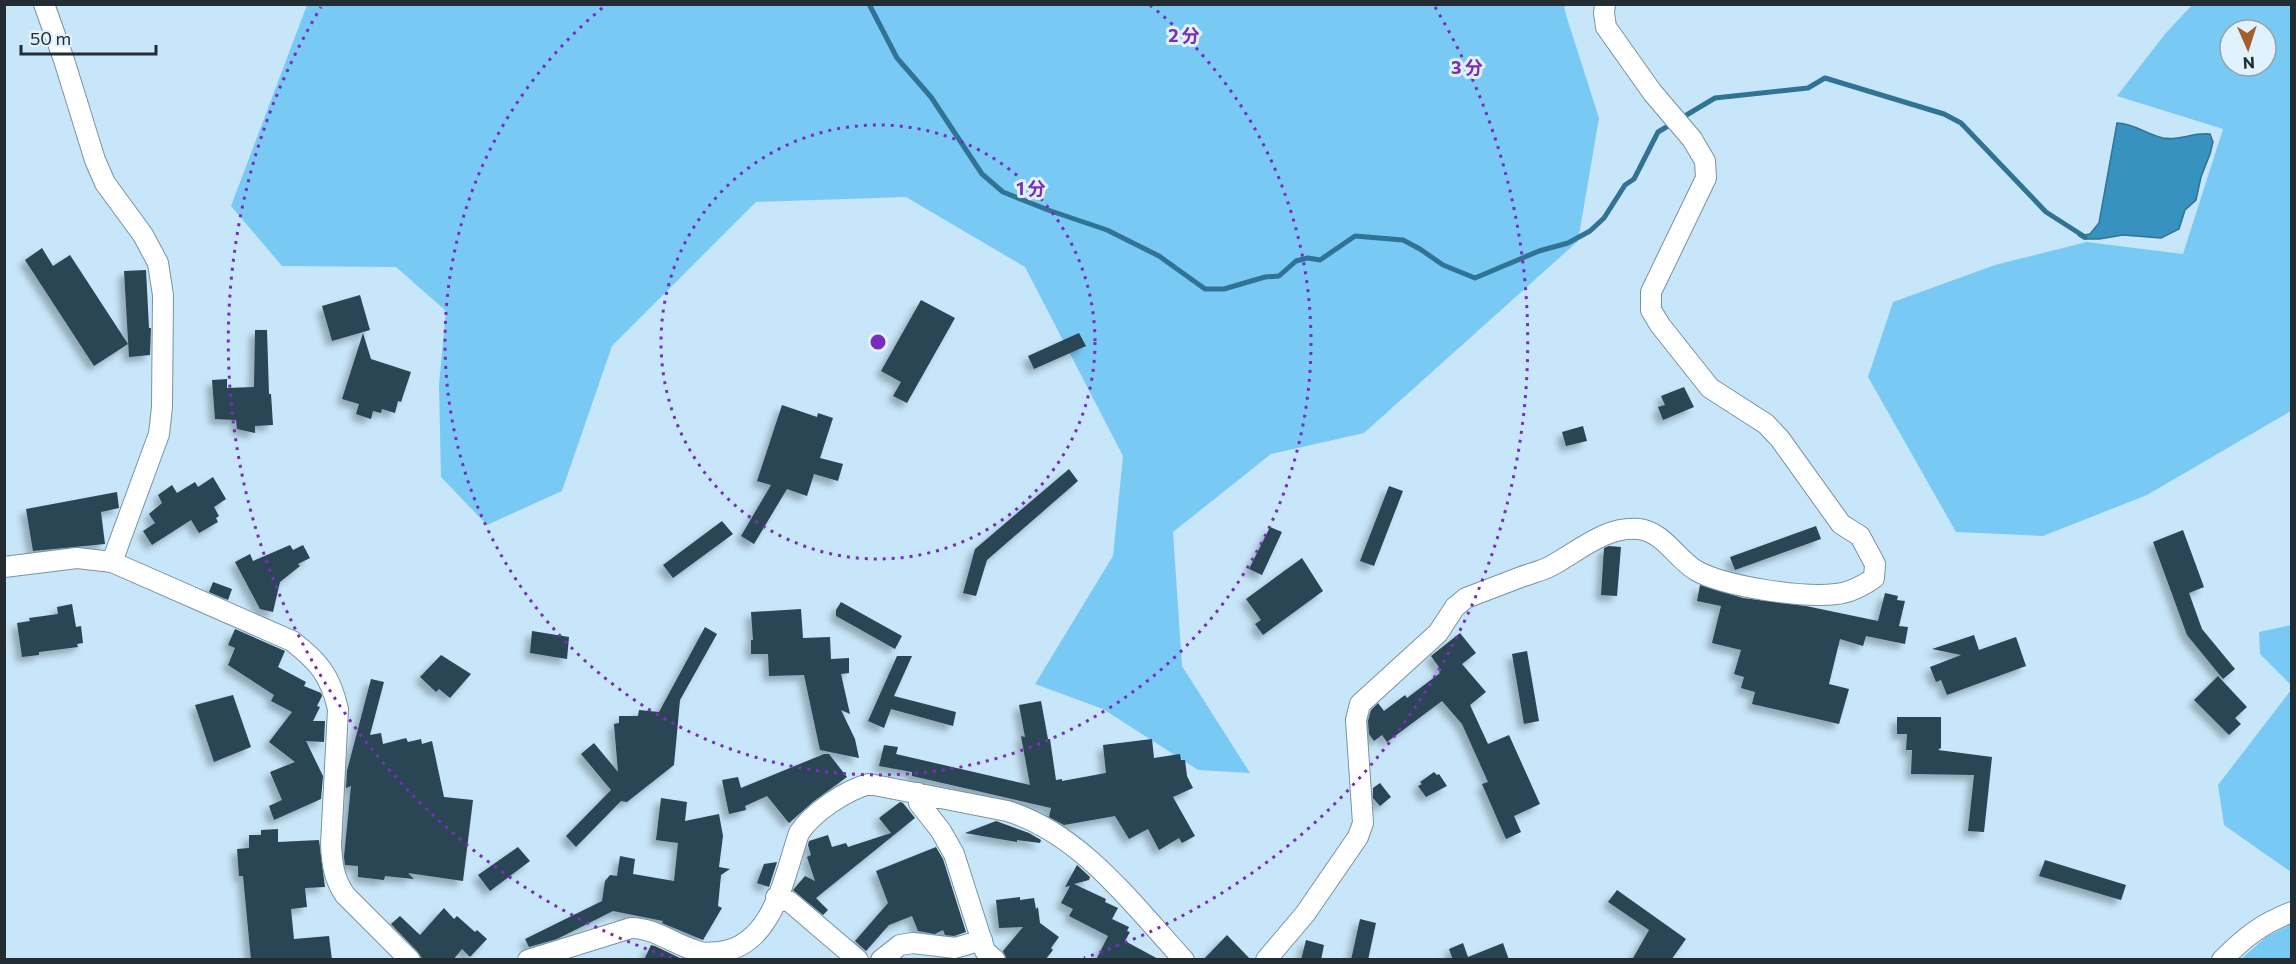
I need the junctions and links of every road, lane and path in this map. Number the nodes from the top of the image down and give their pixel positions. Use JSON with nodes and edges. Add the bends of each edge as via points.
{"nodes":[{"id":1,"x":44,"y":4,"type":"edge"},
{"id":2,"x":1605,"y":4,"type":"edge"},
{"id":3,"x":112,"y":562,"type":"junction"},
{"id":4,"x":4,"y":567,"type":"edge"},
{"id":5,"x":918,"y":793,"type":"junction"},
{"id":6,"x":776,"y":897,"type":"junction"},
{"id":7,"x":2292,"y":912,"type":"edge"},
{"id":8,"x":982,"y":940,"type":"junction"},
{"id":9,"x":410,"y":960,"type":"edge"},
{"id":10,"x":528,"y":960,"type":"edge"},
{"id":11,"x":858,"y":960,"type":"edge"},
{"id":12,"x":881,"y":960,"type":"edge"},
{"id":13,"x":995,"y":960,"type":"edge"},
{"id":14,"x":1184,"y":960,"type":"edge"},
{"id":15,"x":1266,"y":960,"type":"edge"},
{"id":16,"x":2222,"y":960,"type":"edge"}],
"edges":[{"from":1,"to":3,"type":"street","via":[[95,160],[105,183],[158,263],[163,295],[159,434]]},
{"from":2,"to":15,"type":"street","via":[[1606,27],[1705,161],[1706,178],[1651,292],[1651,310],[1710,388],[1766,424],[1780,439],[1841,524],[1860,536],[1869,549],[1875,564],[1874,578],[1838,594],[1741,585],[1696,571],[1655,535],[1640,529],[1606,534],[1550,567],[1466,598],[1437,633],[1360,704],[1356,720],[1363,823],[1358,837],[1305,914]]},
{"from":3,"to":4,"type":"street","via":[[78,558]]},
{"from":3,"to":9,"type":"street","via":[[292,641],[324,671],[338,709],[331,845],[337,883]]},
{"from":5,"to":6,"type":"street","via":[[869,784],[854,788],[806,822]]},
{"from":5,"to":8,"type":"street","via":[[919,803],[954,854]]},
{"from":5,"to":14,"type":"street","via":[[1027,817],[1068,841]]},
{"from":6,"to":10,"type":"street","via":[[760,931],[744,945],[728,951],[705,953],[643,928],[631,928]]},
{"from":6,"to":11,"type":"street","via":[[790,902]]},
{"from":7,"to":16,"type":"street","via":[[2245,937]]},
{"from":8,"to":12,"type":"street","via":[[955,948],[900,945]]},
{"from":8,"to":13,"type":"street"}]}
